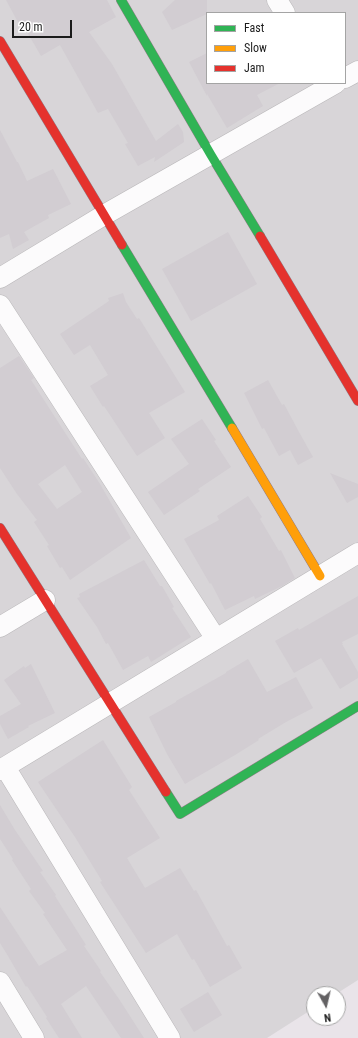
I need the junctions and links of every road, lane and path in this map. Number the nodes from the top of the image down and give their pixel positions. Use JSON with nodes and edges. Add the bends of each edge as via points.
{"nodes":[{"id":1,"x":121,"y":0,"type":"edge"},
{"id":2,"x":277,"y":0,"type":"edge"},
{"id":3,"x":284,"y":12,"type":"edge"},
{"id":4,"x":0,"y":41,"type":"edge"},
{"id":5,"x":358,"y":71,"type":"edge"},
{"id":6,"x":346,"y":77,"type":"edge"},
{"id":7,"x":329,"y":85,"type":"edge"},
{"id":8,"x":211,"y":155,"type":"junction"},
{"id":9,"x":104,"y":215,"type":"junction"},
{"id":10,"x":0,"y":278,"type":"edge"},
{"id":11,"x":0,"y":305,"type":"edge"},
{"id":12,"x":358,"y":400,"type":"edge"},
{"id":13,"x":0,"y":528,"type":"edge"},
{"id":14,"x":358,"y":553,"type":"edge"},
{"id":15,"x":320,"y":576,"type":"junction"},
{"id":16,"x":45,"y":600,"type":"junction"},
{"id":17,"x":0,"y":627,"type":"edge"},
{"id":18,"x":216,"y":639,"type":"junction"},
{"id":19,"x":110,"y":703,"type":"junction"},
{"id":20,"x":358,"y":706,"type":"edge"},
{"id":21,"x":2,"y":769,"type":"edge"},
{"id":22,"x":0,"y":982,"type":"edge"},
{"id":23,"x":34,"y":1038,"type":"edge"},
{"id":24,"x":170,"y":1038,"type":"edge"}],
"edges":[{"from":1,"to":8,"type":"street"},
{"from":2,"to":3,"type":"street"},
{"from":4,"to":9,"type":"street"},
{"from":5,"to":6,"type":"street"},
{"from":7,"to":8,"type":"street"},
{"from":8,"to":9,"type":"street"},
{"from":8,"to":12,"type":"street"},
{"from":9,"to":10,"type":"street"},
{"from":9,"to":15,"type":"street"},
{"from":11,"to":18,"type":"street"},
{"from":13,"to":16,"type":"street"},
{"from":14,"to":15,"type":"street"},
{"from":15,"to":18,"type":"street"},
{"from":16,"to":17,"type":"street"},
{"from":16,"to":19,"type":"street"},
{"from":18,"to":19,"type":"street"},
{"from":19,"to":20,"type":"street","via":[[180,814]]},
{"from":19,"to":21,"type":"street"},
{"from":21,"to":24,"type":"street"},
{"from":22,"to":23,"type":"street"}]}
